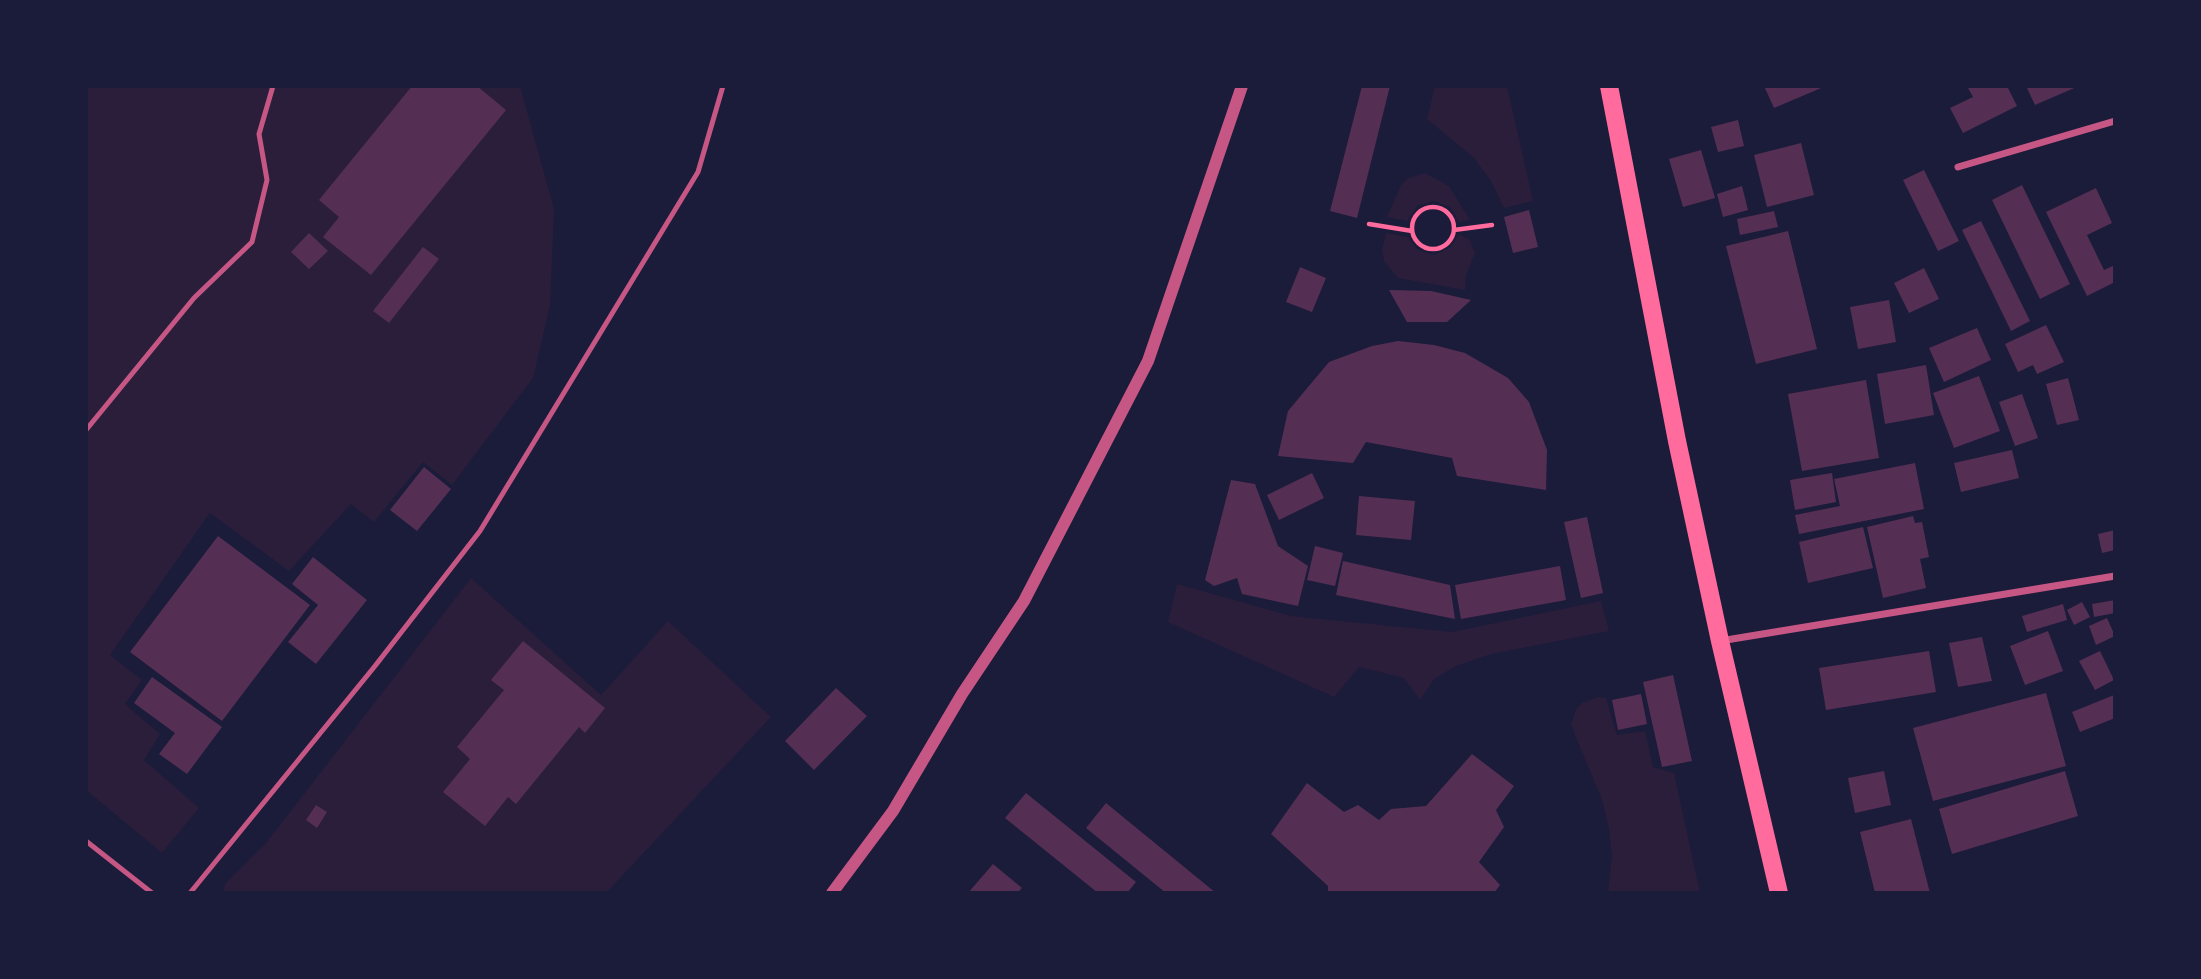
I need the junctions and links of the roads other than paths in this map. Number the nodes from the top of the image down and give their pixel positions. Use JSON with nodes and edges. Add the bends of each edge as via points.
{"nodes":[{"id":1,"x":273,"y":86,"type":"edge"},
{"id":2,"x":723,"y":86,"type":"edge"},
{"id":3,"x":1242,"y":86,"type":"edge"},
{"id":4,"x":1609,"y":86,"type":"edge"},
{"id":5,"x":2115,"y":121,"type":"edge"},
{"id":6,"x":1958,"y":167,"type":"dead end"},
{"id":7,"x":86,"y":430,"type":"edge"},
{"id":8,"x":2115,"y":576,"type":"edge"},
{"id":9,"x":1720,"y":641,"type":"junction"},
{"id":10,"x":86,"y":841,"type":"edge"},
{"id":11,"x":152,"y":893,"type":"edge"},
{"id":12,"x":190,"y":893,"type":"edge"},
{"id":13,"x":832,"y":893,"type":"edge"},
{"id":14,"x":1779,"y":893,"type":"edge"}],
"edges":[{"from":1,"to":7,"type":"lane","via":[[258,134],[267,180],[252,243],[194,298]]},
{"from":2,"to":12,"type":"lane","via":[[698,172],[480,531]]},
{"from":3,"to":13,"type":"street","via":[[1142,373],[1024,601],[893,811]]},
{"from":4,"to":9,"type":"main road"},
{"from":5,"to":6,"type":"street"},
{"from":8,"to":9,"type":"street"},
{"from":9,"to":14,"type":"main road"},
{"from":10,"to":11,"type":"lane"}]}
